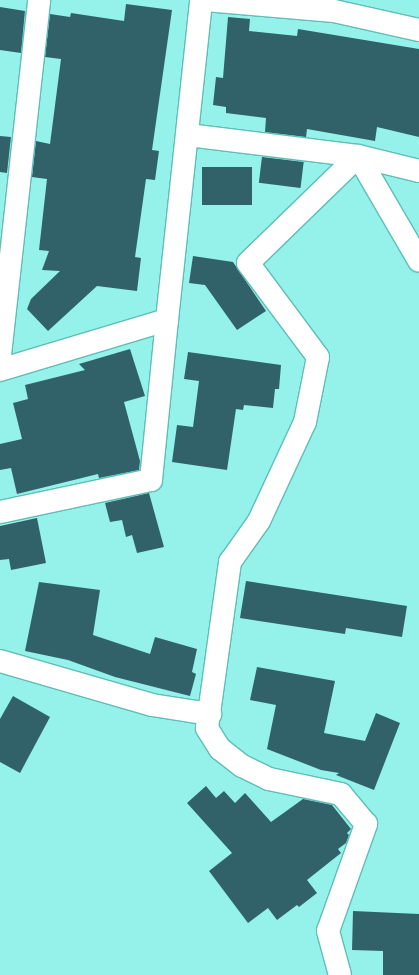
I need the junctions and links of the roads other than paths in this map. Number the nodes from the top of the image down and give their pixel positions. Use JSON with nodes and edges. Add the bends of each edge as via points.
{"nodes":[{"id":1,"x":39,"y":0,"type":"edge"},
{"id":2,"x":200,"y":0,"type":"edge"},
{"id":3,"x":205,"y":0,"type":"edge"},
{"id":4,"x":419,"y":30,"type":"edge"},
{"id":5,"x":188,"y":135,"type":"junction"},
{"id":6,"x":358,"y":156,"type":"junction"},
{"id":7,"x":419,"y":171,"type":"edge"},
{"id":8,"x":419,"y":261,"type":"edge"},
{"id":9,"x":167,"y":320,"type":"junction"},
{"id":10,"x":0,"y":355,"type":"edge"},
{"id":11,"x":0,"y":370,"type":"edge"},
{"id":12,"x":0,"y":512,"type":"edge"},
{"id":13,"x":0,"y":661,"type":"edge"},
{"id":14,"x":210,"y":714,"type":"junction"},
{"id":15,"x":340,"y":975,"type":"edge"}],
"edges":[{"from":1,"to":10,"type":"street"},
{"from":2,"to":5,"type":"street"},
{"from":3,"to":4,"type":"street","via":[[334,11]]},
{"from":5,"to":6,"type":"street"},
{"from":5,"to":9,"type":"street"},
{"from":6,"to":7,"type":"street"},
{"from":6,"to":8,"type":"street"},
{"from":6,"to":14,"type":"street","via":[[248,263],[318,357],[305,422],[259,521],[230,562]]},
{"from":9,"to":11,"type":"street"},
{"from":9,"to":12,"type":"street","via":[[151,480]]},
{"from":13,"to":14,"type":"street","via":[[152,705]]},
{"from":14,"to":15,"type":"street","via":[[207,728],[220,749],[242,766],[269,779],[341,794],[366,824],[328,930]]}]}
